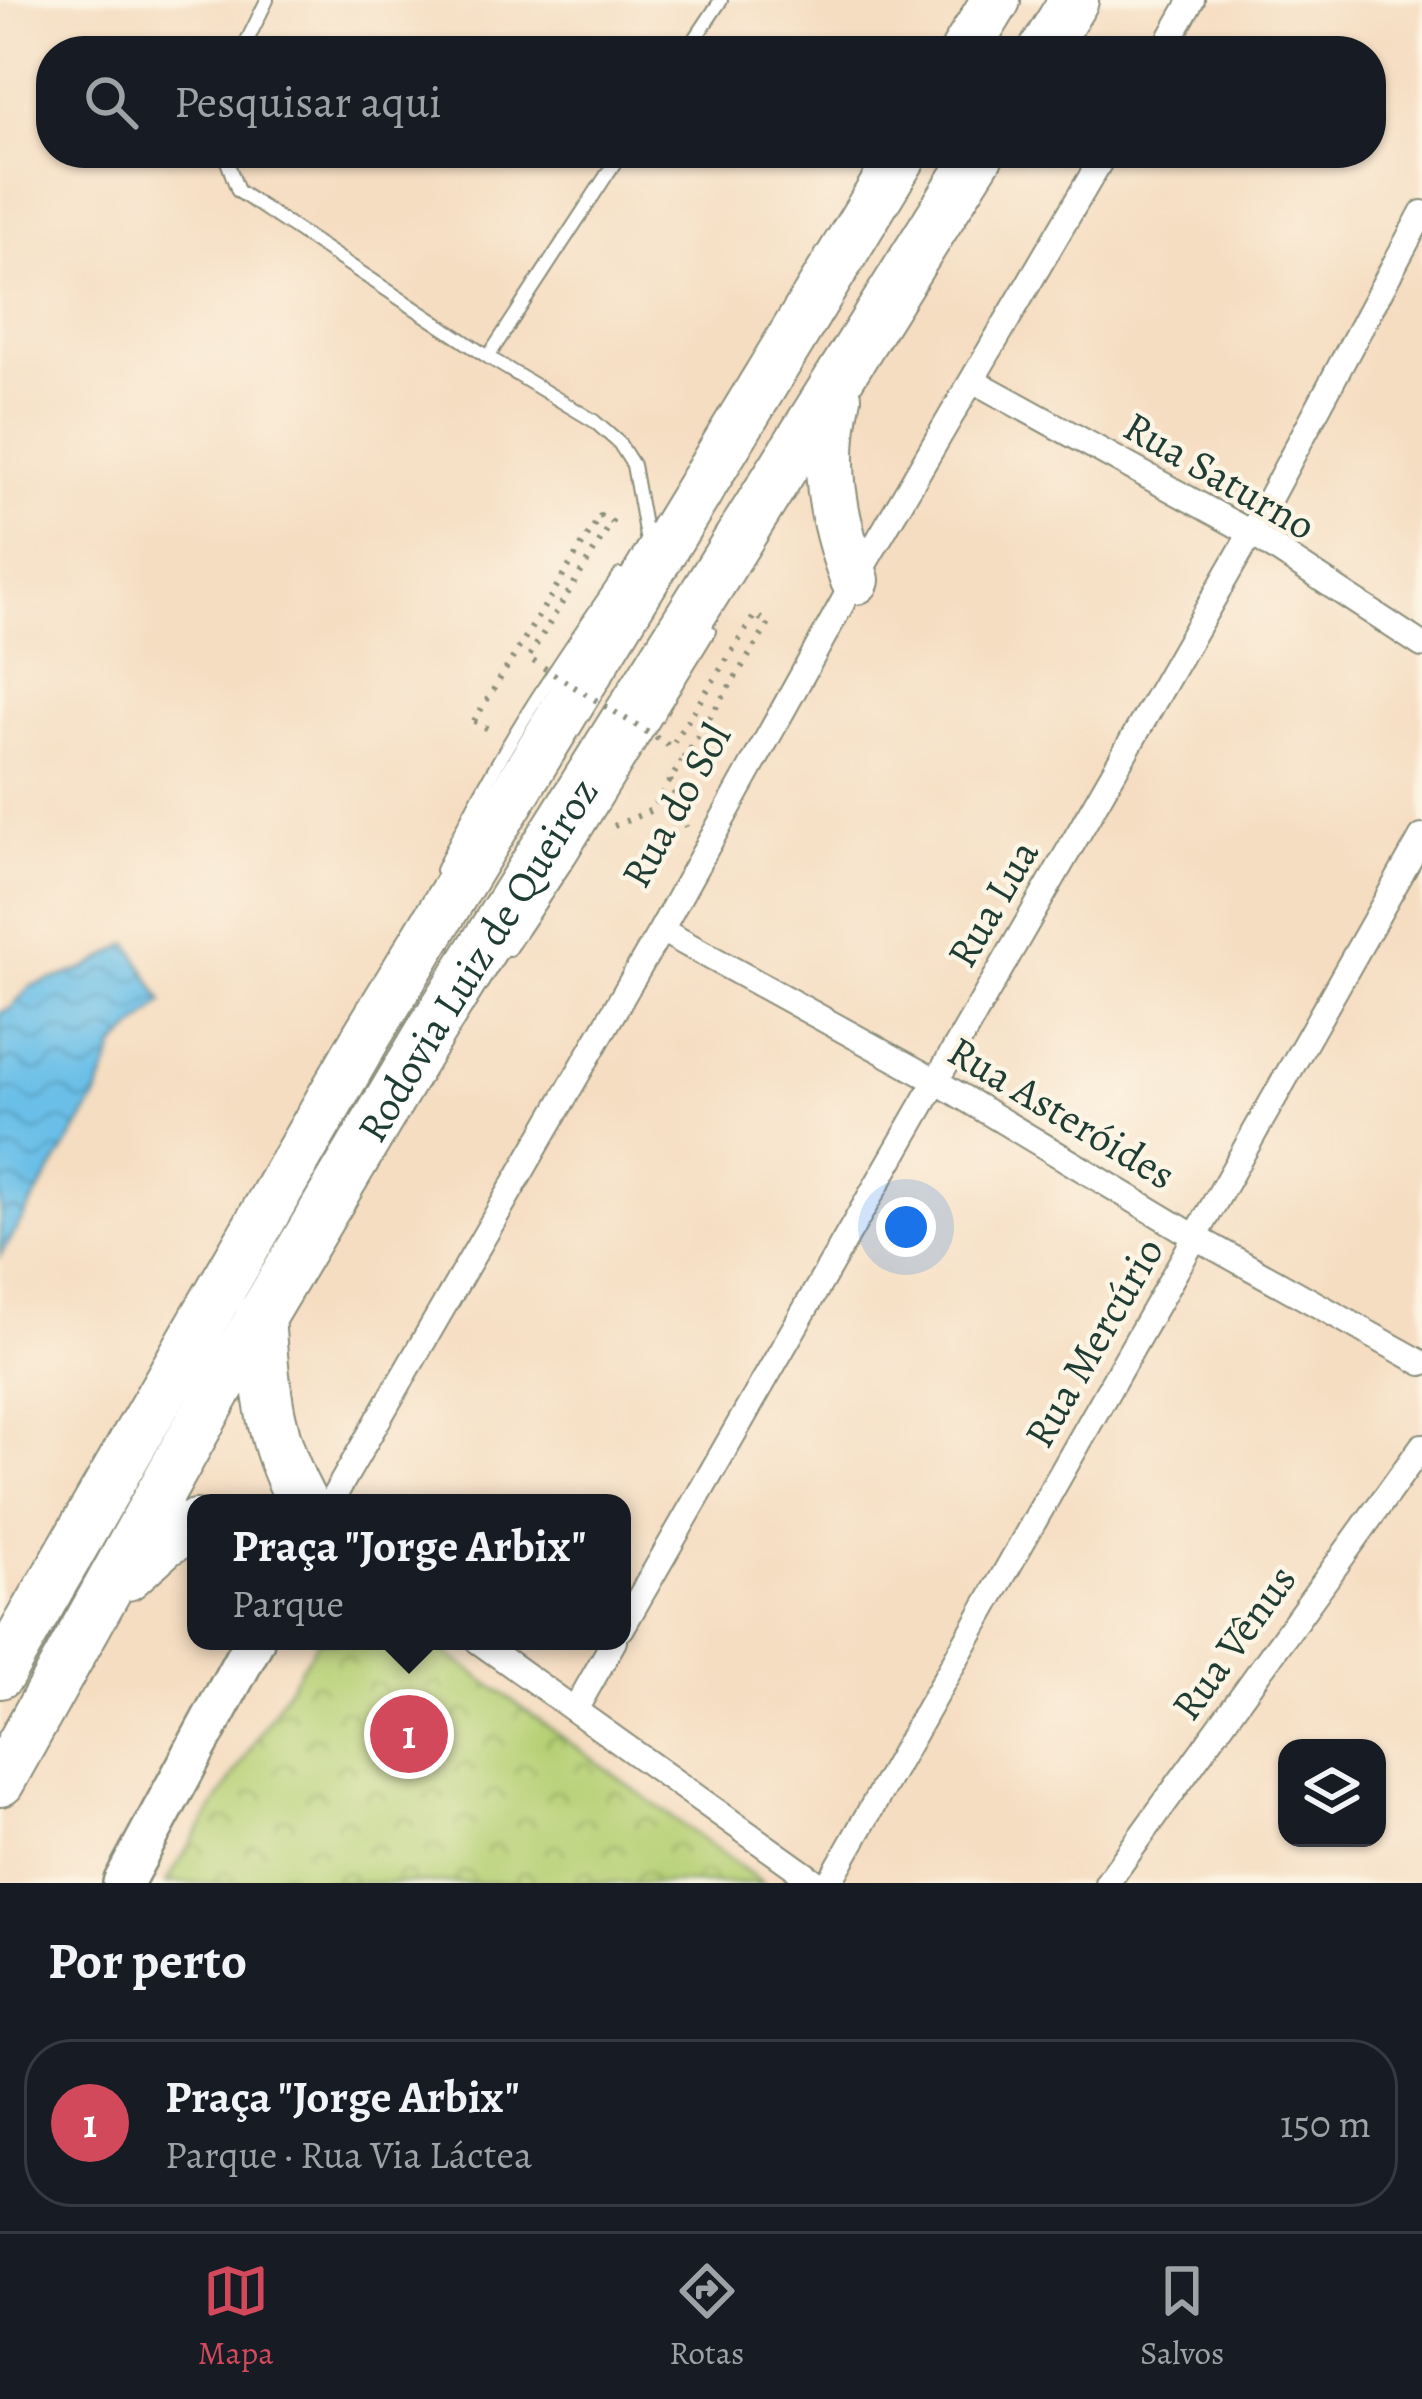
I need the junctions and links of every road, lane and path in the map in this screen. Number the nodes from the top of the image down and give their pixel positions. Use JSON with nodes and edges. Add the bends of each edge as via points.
{"nodes":[{"id":1,"x":267,"y":0,"type":"edge"},
{"id":2,"x":721,"y":0,"type":"edge"},
{"id":3,"x":996,"y":0,"type":"edge"},
{"id":4,"x":1074,"y":0,"type":"edge"},
{"id":5,"x":1192,"y":0,"type":"edge"},
{"id":6,"x":249,"y":36,"type":"edge"},
{"id":7,"x":697,"y":36,"type":"edge"},
{"id":8,"x":974,"y":36,"type":"edge"},
{"id":9,"x":1052,"y":36,"type":"edge"},
{"id":10,"x":1172,"y":36,"type":"edge"},
{"id":11,"x":230,"y":168,"type":"edge"},
{"id":12,"x":611,"y":168,"type":"edge"},
{"id":13,"x":895,"y":168,"type":"edge"},
{"id":14,"x":971,"y":168,"type":"edge"},
{"id":15,"x":1096,"y":168,"type":"edge"},
{"id":16,"x":1422,"y":213,"type":"edge"},
{"id":17,"x":488,"y":357,"type":"junction"},
{"id":18,"x":842,"y":378,"type":"junction"},
{"id":19,"x":974,"y":381,"type":"junction"},
{"id":20,"x":700,"y":485,"type":"junction"},
{"id":21,"x":1251,"y":533,"type":"junction"},
{"id":22,"x":646,"y":537,"type":"junction"},
{"id":23,"x":855,"y":580,"type":"junction"},
{"id":24,"x":713,"y":624,"type":"dead end"},
{"id":25,"x":1422,"y":645,"type":"edge"},
{"id":26,"x":496,"y":733,"type":"dead end"},
{"id":27,"x":670,"y":780,"type":"junction"},
{"id":28,"x":611,"y":828,"type":"dead end"},
{"id":29,"x":1422,"y":837,"type":"edge"},
{"id":30,"x":698,"y":862,"type":"junction"},
{"id":31,"x":435,"y":886,"type":"dead end"},
{"id":32,"x":416,"y":928,"type":"dead end"},
{"id":33,"x":662,"y":929,"type":"junction"},
{"id":34,"x":497,"y":963,"type":"dead end"},
{"id":35,"x":470,"y":994,"type":"dead end"},
{"id":36,"x":430,"y":1032,"type":"junction"},
{"id":37,"x":368,"y":1034,"type":"junction"},
{"id":38,"x":934,"y":1080,"type":"junction"},
{"id":39,"x":1198,"y":1238,"type":"junction"},
{"id":40,"x":260,"y":1316,"type":"junction"},
{"id":41,"x":1422,"y":1363,"type":"edge"},
{"id":42,"x":1422,"y":1446,"type":"edge"},
{"id":43,"x":298,"y":1494,"type":"edge"},
{"id":44,"x":335,"y":1494,"type":"edge"},
{"id":45,"x":187,"y":1529,"type":"edge"},
{"id":46,"x":106,"y":1596,"type":"junction"},
{"id":47,"x":631,"y":1612,"type":"edge"},
{"id":48,"x":249,"y":1650,"type":"edge"},
{"id":49,"x":491,"y":1650,"type":"edge"},
{"id":50,"x":609,"y":1650,"type":"edge"},
{"id":51,"x":0,"y":1674,"type":"edge"},
{"id":52,"x":575,"y":1710,"type":"junction"},
{"id":53,"x":0,"y":1782,"type":"edge"},
{"id":54,"x":123,"y":1883,"type":"edge"},
{"id":55,"x":817,"y":1883,"type":"edge"},
{"id":56,"x":829,"y":1883,"type":"edge"},
{"id":57,"x":1107,"y":1883,"type":"edge"}],
"edges":[{"from":1,"to":6,"type":"lane"},
{"from":2,"to":7,"type":"lane"},
{"from":3,"to":8,"type":"highway"},
{"from":4,"to":9,"type":"highway"},
{"from":5,"to":10,"type":"street"},
{"from":11,"to":17,"type":"lane","via":[[238,191]]},
{"from":12,"to":17,"type":"lane"},
{"from":13,"to":20,"type":"highway","name":"Rodovia Luiz de Queiroz"},
{"from":14,"to":18,"type":"highway","name":"Rodovia Luiz de Queiroz"},
{"from":15,"to":19,"type":"street","name":"Rua do Sol"},
{"from":16,"to":21,"type":"street","name":"Rua Lua"},
{"from":17,"to":22,"type":"lane","via":[[619,443],[633,465]]},
{"from":18,"to":23,"type":"highway","via":[[829,480]]},
{"from":18,"to":36,"type":"highway","name":"Rodovia Luiz de Queiroz","via":[[752,533]]},
{"from":19,"to":21,"type":"street","name":"Rua Saturno"},
{"from":19,"to":23,"type":"street","name":"Rua do Sol"},
{"from":20,"to":22,"type":"lane"},
{"from":20,"to":37,"type":"highway","name":"Rodovia Luiz de Queiroz"},
{"from":21,"to":25,"type":"street","name":"Rua Saturno"},
{"from":21,"to":38,"type":"street","name":"Rua Lua"},
{"from":22,"to":31,"type":"lane","via":[[505,747]]},
{"from":23,"to":30,"type":"street","name":"Rua do Sol"},
{"from":24,"to":34,"type":"lane"},
{"from":26,"to":27,"type":"path","bridge":true,"via":[[474,721],[600,516],[612,522],[528,658],[671,747],[755,615],[769,624]]},
{"from":27,"to":28,"type":"path","via":[[652,810]]},
{"from":27,"to":30,"type":"path"},
{"from":29,"to":39,"type":"street","name":"Rua Mercúrio"},
{"from":30,"to":33,"type":"street","name":"Rua do Sol"},
{"from":32,"to":37,"type":"lane"},
{"from":33,"to":38,"type":"street","name":"Rua Asteróides"},
{"from":33,"to":44,"type":"street","name":"Rua do Sol"},
{"from":35,"to":36,"type":"lane"},
{"from":36,"to":40,"type":"highway","name":"Rodovia Luiz de Queiroz"},
{"from":37,"to":51,"type":"highway","name":"Rodovia Luiz de Queiroz"},
{"from":38,"to":39,"type":"street","name":"Rua Asteróides"},
{"from":38,"to":47,"type":"street","name":"Rua Lua"},
{"from":39,"to":41,"type":"street","name":"Rua Asteróides"},
{"from":39,"to":56,"type":"street","name":"Rua Mercúrio"},
{"from":40,"to":43,"type":"highway","via":[[272,1431]]},
{"from":40,"to":46,"type":"highway","name":"Rodovia Luiz de Queiroz"},
{"from":42,"to":57,"type":"street","name":"Rua Vênus"},
{"from":45,"to":46,"type":"highway"},
{"from":46,"to":53,"type":"highway","name":"Rodovia Luiz de Queiroz"},
{"from":48,"to":54,"type":"main road"},
{"from":49,"to":52,"type":"street"},
{"from":50,"to":52,"type":"street"},
{"from":52,"to":55,"type":"street"}]}
